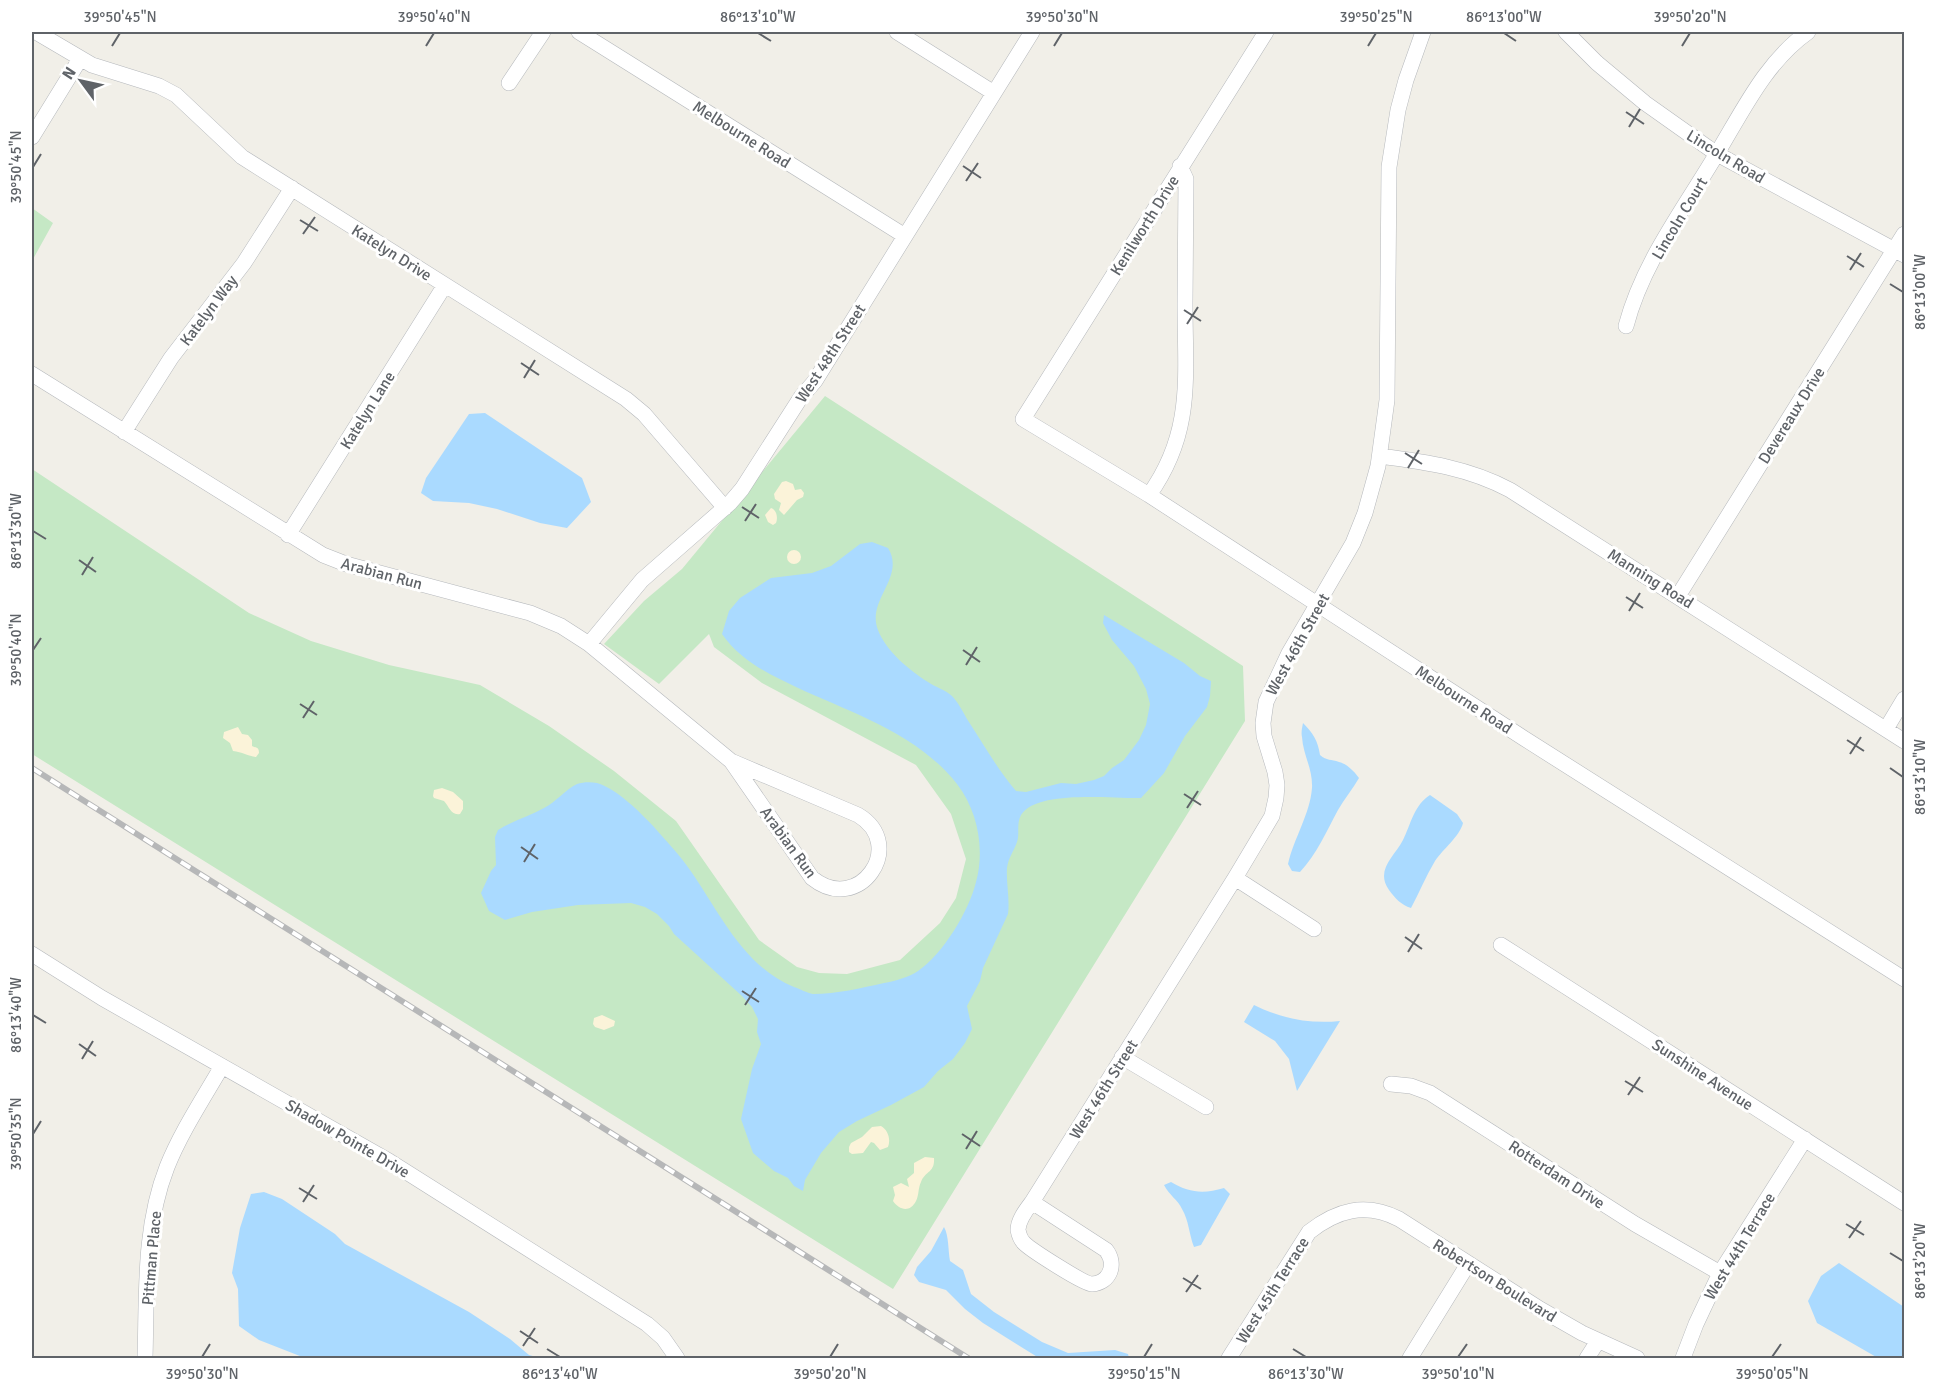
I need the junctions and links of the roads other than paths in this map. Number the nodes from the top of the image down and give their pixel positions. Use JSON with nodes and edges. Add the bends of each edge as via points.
{"nodes":[{"id":1,"x":36,"y":32,"type":"edge"},
{"id":2,"x":543,"y":32,"type":"edge"},
{"id":3,"x":579,"y":32,"type":"edge"},
{"id":4,"x":897,"y":32,"type":"edge"},
{"id":5,"x":1032,"y":32,"type":"edge"},
{"id":6,"x":1266,"y":32,"type":"edge"},
{"id":7,"x":1423,"y":32,"type":"edge"},
{"id":8,"x":1566,"y":32,"type":"edge"},
{"id":9,"x":1808,"y":32,"type":"edge"},
{"id":10,"x":80,"y":59,"type":"junction"},
{"id":11,"x":509,"y":83,"type":"dead end"},
{"id":12,"x":994,"y":93,"type":"junction"},
{"id":13,"x":32,"y":137,"type":"edge"},
{"id":14,"x":1717,"y":154,"type":"junction"},
{"id":15,"x":1180,"y":166,"type":"junction"},
{"id":16,"x":292,"y":188,"type":"junction"},
{"id":17,"x":1905,"y":234,"type":"edge"},
{"id":18,"x":905,"y":236,"type":"junction"},
{"id":19,"x":1899,"y":253,"type":"edge"},
{"id":20,"x":445,"y":285,"type":"junction"},
{"id":21,"x":1626,"y":326,"type":"dead end"},
{"id":22,"x":32,"y":374,"type":"edge"},
{"id":23,"x":1023,"y":419,"type":"joint"},
{"id":24,"x":124,"y":432,"type":"junction"},
{"id":25,"x":1380,"y":456,"type":"junction"},
{"id":26,"x":1149,"y":495,"type":"junction"},
{"id":27,"x":725,"y":508,"type":"junction"},
{"id":28,"x":288,"y":535,"type":"junction"},
{"id":29,"x":1678,"y":596,"type":"junction"},
{"id":30,"x":1318,"y":604,"type":"junction"},
{"id":31,"x":589,"y":644,"type":"junction"},
{"id":32,"x":1905,"y":699,"type":"edge"},
{"id":33,"x":1886,"y":729,"type":"junction"},
{"id":34,"x":1905,"y":741,"type":"edge"},
{"id":35,"x":731,"y":762,"type":"junction"},
{"id":36,"x":1235,"y":878,"type":"junction"},
{"id":37,"x":1314,"y":929,"type":"dead end"},
{"id":38,"x":1501,"y":945,"type":"dead end"},
{"id":39,"x":32,"y":954,"type":"edge"},
{"id":40,"x":1905,"y":979,"type":"edge"},
{"id":41,"x":1122,"y":1057,"type":"junction"},
{"id":42,"x":222,"y":1066,"type":"junction"},
{"id":43,"x":1391,"y":1084,"type":"dead end"},
{"id":44,"x":1206,"y":1107,"type":"dead end"},
{"id":45,"x":1805,"y":1139,"type":"junction"},
{"id":46,"x":1032,"y":1202,"type":"junction"},
{"id":47,"x":1905,"y":1203,"type":"edge"},
{"id":48,"x":1352,"y":1211,"type":"joint"},
{"id":49,"x":1468,"y":1264,"type":"junction"},
{"id":50,"x":1720,"y":1273,"type":"junction"},
{"id":51,"x":1598,"y":1341,"type":"junction"},
{"id":52,"x":145,"y":1359,"type":"edge"},
{"id":53,"x":677,"y":1359,"type":"edge"},
{"id":54,"x":1229,"y":1359,"type":"edge"},
{"id":55,"x":1410,"y":1359,"type":"edge"},
{"id":56,"x":1587,"y":1359,"type":"edge"},
{"id":57,"x":1637,"y":1359,"type":"edge"},
{"id":58,"x":1683,"y":1359,"type":"edge"}],
"edges":[{"from":1,"to":10,"type":"street","name":"Katelyn Drive"},
{"from":2,"to":11,"type":"street"},
{"from":3,"to":18,"type":"street","name":"Melbourne Road"},
{"from":4,"to":12,"type":"street"},
{"from":5,"to":12,"type":"street","name":"West 48th Street"},
{"from":6,"to":15,"type":"street","name":"Kenilworth Drive"},
{"from":7,"to":25,"type":"street","name":"West 46th Street","via":[[1398,110],[1389,167],[1387,388]]},
{"from":8,"to":14,"type":"street","name":"Lincoln Road","via":[[1645,103]]},
{"from":9,"to":14,"type":"street","name":"Lincoln Court","via":[[1768,71]]},
{"from":10,"to":13,"type":"street"},
{"from":10,"to":16,"type":"street","name":"Katelyn Drive","via":[[176,95],[238,155]]},
{"from":12,"to":18,"type":"street","name":"West 48th Street"},
{"from":14,"to":19,"type":"street","name":"Lincoln Road"},
{"from":14,"to":21,"type":"street","name":"Lincoln Court","via":[[1654,256]]},
{"from":15,"to":23,"type":"street","name":"Kenilworth Drive"},
{"from":15,"to":26,"type":"street","via":[[1186,180],[1185,399],[1176,442]]},
{"from":16,"to":20,"type":"street","name":"Katelyn Drive"},
{"from":16,"to":24,"type":"street","name":"Katelyn Way","via":[[243,263],[171,358]]},
{"from":17,"to":19,"type":"street","name":"Devereaux Drive"},
{"from":18,"to":27,"type":"street","name":"West 48th Street","via":[[811,387]]},
{"from":19,"to":29,"type":"street","name":"Devereaux Drive"},
{"from":20,"to":27,"type":"street","name":"Katelyn Drive","via":[[629,401]]},
{"from":20,"to":28,"type":"street","name":"Katelyn Lane"},
{"from":22,"to":24,"type":"street","name":"Arabian Run"},
{"from":23,"to":26,"type":"street","name":"Melbourne Road"},
{"from":24,"to":28,"type":"street","name":"Arabian Run"},
{"from":25,"to":29,"type":"street","name":"Manning Road","via":[[1446,466],[1501,485]]},
{"from":25,"to":30,"type":"street","name":"West 46th Street","via":[[1353,543]]},
{"from":26,"to":30,"type":"street","name":"Melbourne Road"},
{"from":27,"to":31,"type":"street","name":"West 48th Street","via":[[642,580]]},
{"from":28,"to":31,"type":"street","name":"Arabian Run","via":[[336,561],[540,616]]},
{"from":29,"to":33,"type":"street","name":"Manning Road"},
{"from":30,"to":36,"type":"street","name":"West 46th Street","via":[[1278,671],[1266,702],[1263,723],[1275,772],[1276,798],[1268,825]]},
{"from":30,"to":40,"type":"street","name":"Melbourne Road"},
{"from":31,"to":35,"type":"street","name":"Arabian Run"},
{"from":32,"to":33,"type":"street"},
{"from":33,"to":34,"type":"street","name":"Manning Road"},
{"from":35,"to":35,"type":"street","name":"Arabian Run","via":[[866,820],[879,849],[870,875],[847,888],[835,889],[817,882]]},
{"from":36,"to":37,"type":"street"},
{"from":36,"to":41,"type":"street","name":"West 46th Street"},
{"from":38,"to":45,"type":"street","name":"Sunshine Avenue"},
{"from":39,"to":42,"type":"street","name":"Shadow Pointe Drive"},
{"from":41,"to":44,"type":"street"},
{"from":41,"to":46,"type":"street","name":"West 46th Street"},
{"from":42,"to":52,"type":"street","name":"Pittman Place","via":[[173,1152],[159,1191],[150,1237]]},
{"from":42,"to":53,"type":"street","name":"Shadow Pointe Drive","via":[[399,1167],[642,1321]]},
{"from":43,"to":50,"type":"street","name":"Rotterdam Drive","via":[[1430,1093],[1635,1224]]},
{"from":45,"to":47,"type":"street","name":"Sunshine Avenue"},
{"from":45,"to":50,"type":"street","name":"West 44th Terrace"},
{"from":46,"to":46,"type":"street","name":"West 46th Street","via":[[1019,1223],[1019,1234],[1025,1244],[1087,1283],[1099,1283],[1106,1278],[1112,1267],[1106,1250]]},
{"from":48,"to":49,"type":"street","name":"Robertson Boulevard","via":[[1368,1210],[1394,1217]]},
{"from":48,"to":54,"type":"street","name":"West 45th Terrace","via":[[1322,1222],[1305,1236]]},
{"from":49,"to":51,"type":"street","name":"Robertson Boulevard"},
{"from":49,"to":55,"type":"street"},
{"from":50,"to":58,"type":"street","name":"West 44th Terrace"},
{"from":51,"to":56,"type":"street"},
{"from":51,"to":57,"type":"street","name":"Robertson Boulevard"}]}
